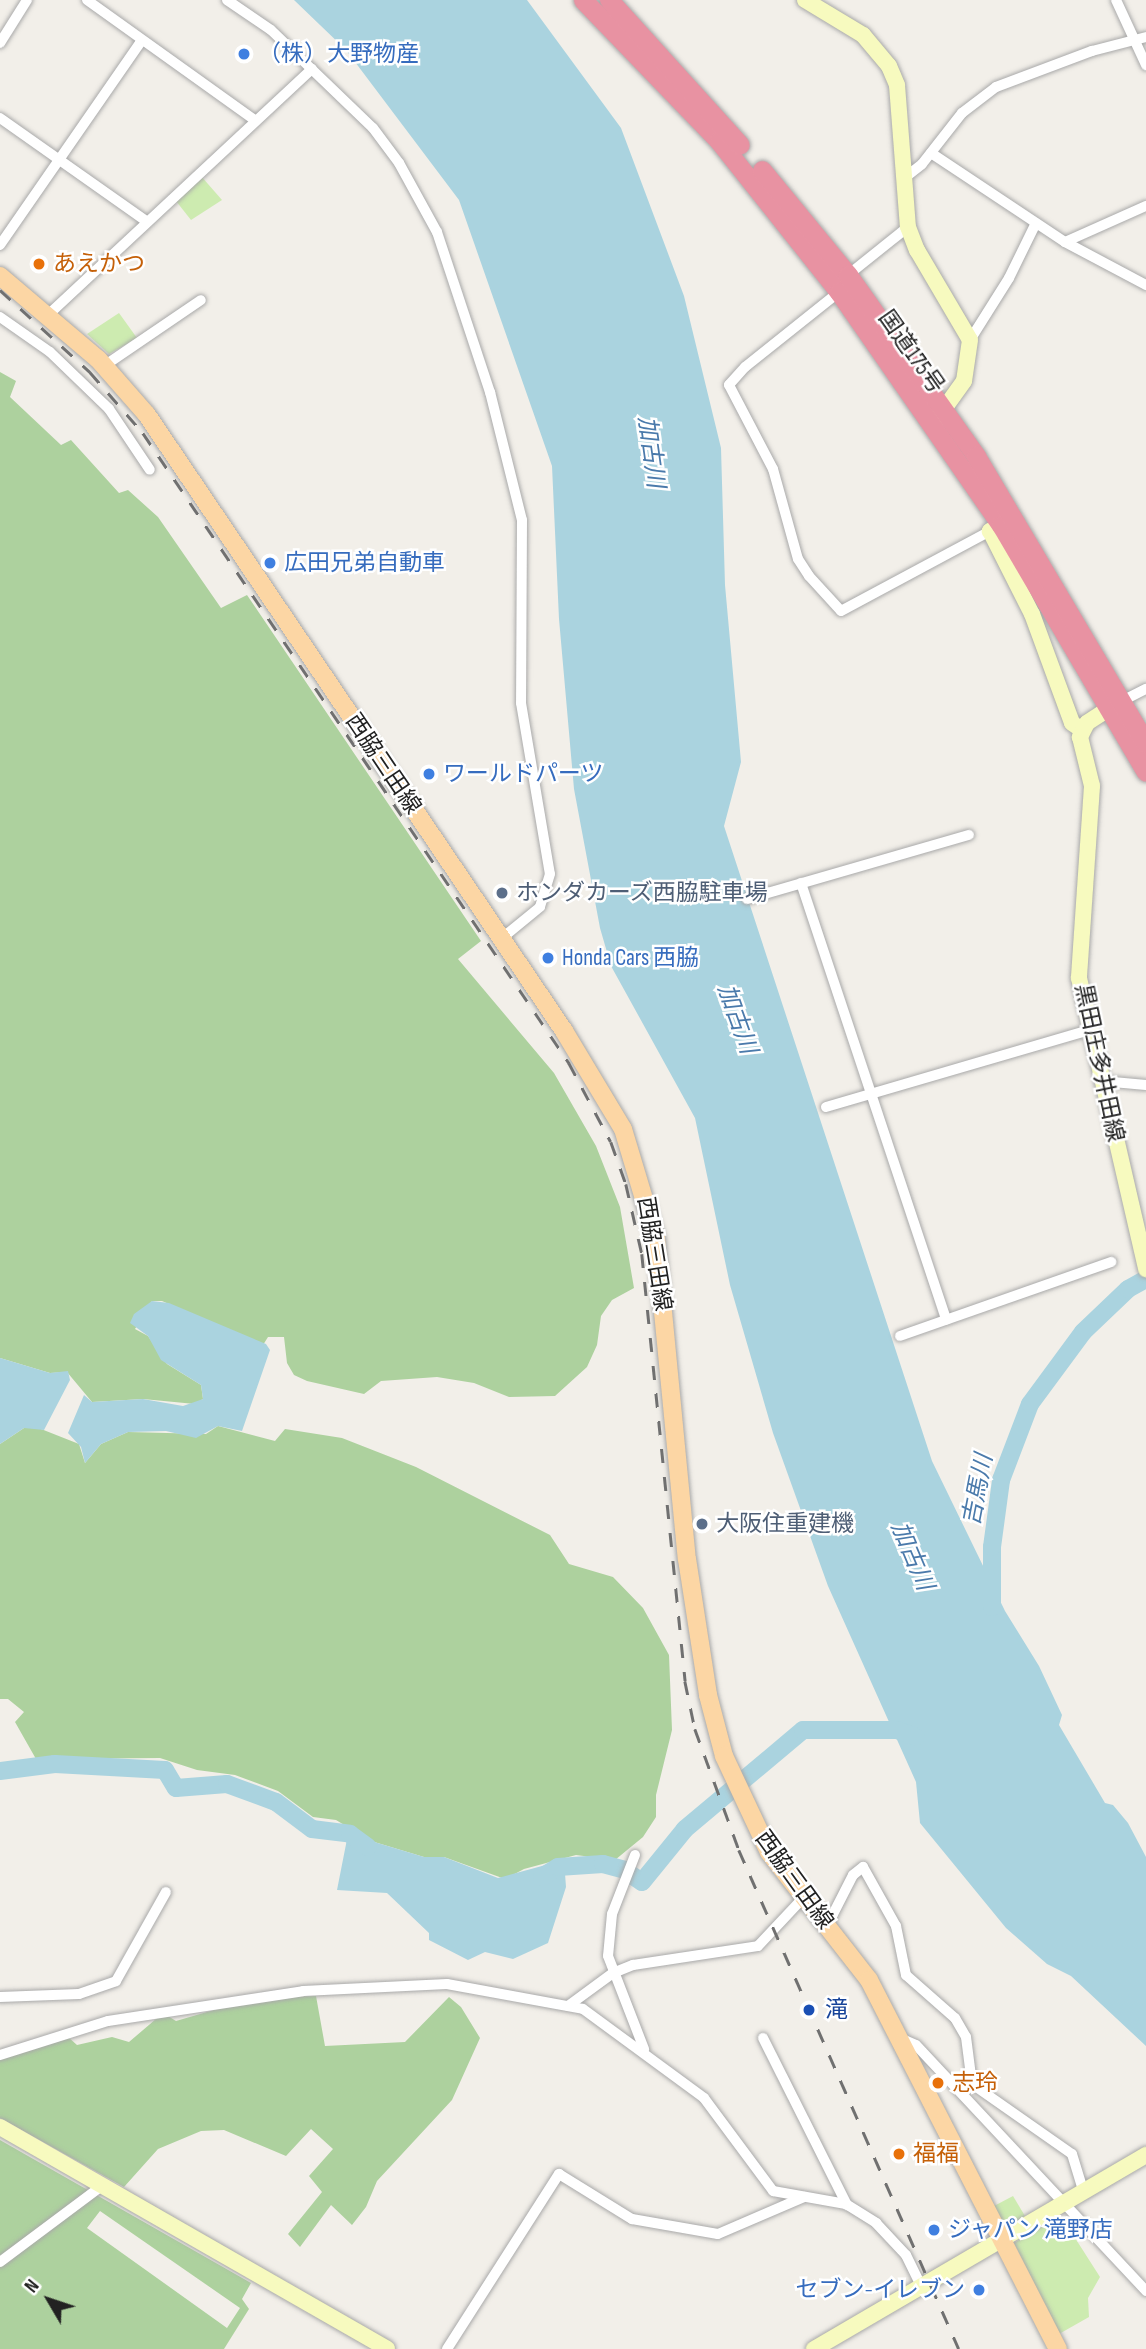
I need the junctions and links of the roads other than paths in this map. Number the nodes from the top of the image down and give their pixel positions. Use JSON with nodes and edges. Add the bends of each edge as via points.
{"nodes":[{"id":1,"x":27,"y":0,"type":"edge"},
{"id":2,"x":87,"y":0,"type":"edge"},
{"id":3,"x":227,"y":0,"type":"edge"},
{"id":4,"x":583,"y":0,"type":"edge"},
{"id":5,"x":609,"y":0,"type":"edge"},
{"id":6,"x":805,"y":0,"type":"edge"},
{"id":7,"x":1116,"y":0,"type":"edge"},
{"id":8,"x":1140,"y":38,"type":"edge"},
{"id":9,"x":142,"y":40,"type":"junction"},
{"id":10,"x":0,"y":43,"type":"edge"},
{"id":11,"x":1146,"y":65,"type":"edge"},
{"id":12,"x":312,"y":69,"type":"junction"},
{"id":13,"x":0,"y":118,"type":"edge"},
{"id":14,"x":253,"y":120,"type":"junction"},
{"id":15,"x":931,"y":153,"type":"junction"},
{"id":16,"x":60,"y":159,"type":"junction"},
{"id":17,"x":903,"y":179,"type":"junction"},
{"id":18,"x":1146,"y":206,"type":"edge"},
{"id":19,"x":146,"y":220,"type":"junction"},
{"id":20,"x":1036,"y":223,"type":"junction"},
{"id":21,"x":908,"y":227,"type":"junction"},
{"id":22,"x":1065,"y":242,"type":"junction"},
{"id":23,"x":0,"y":245,"type":"edge"},
{"id":24,"x":0,"y":276,"type":"edge"},
{"id":25,"x":844,"y":284,"type":"junction"},
{"id":26,"x":1146,"y":285,"type":"edge"},
{"id":27,"x":201,"y":300,"type":"dead end"},
{"id":28,"x":48,"y":314,"type":"junction"},
{"id":29,"x":0,"y":317,"type":"edge"},
{"id":30,"x":970,"y":340,"type":"junction"},
{"id":31,"x":104,"y":366,"type":"junction"},
{"id":32,"x":938,"y":418,"type":"junction"},
{"id":33,"x":150,"y":470,"type":"dead end"},
{"id":34,"x":995,"y":528,"type":"junction"},
{"id":35,"x":1146,"y":689,"type":"edge"},
{"id":36,"x":1115,"y":705,"type":"junction"},
{"id":37,"x":1082,"y":730,"type":"junction"},
{"id":38,"x":1146,"y":744,"type":"edge"},
{"id":39,"x":1146,"y":772,"type":"edge"},
{"id":40,"x":969,"y":835,"type":"dead end"},
{"id":41,"x":801,"y":883,"type":"junction"},
{"id":42,"x":747,"y":899,"type":"dead end"},
{"id":43,"x":501,"y":939,"type":"junction"},
{"id":44,"x":1090,"y":1030,"type":"junction"},
{"id":45,"x":1102,"y":1081,"type":"junction"},
{"id":46,"x":1146,"y":1085,"type":"edge"},
{"id":47,"x":871,"y":1095,"type":"junction"},
{"id":48,"x":826,"y":1107,"type":"dead end"},
{"id":49,"x":1111,"y":1262,"type":"dead end"},
{"id":50,"x":1146,"y":1267,"type":"edge"},
{"id":51,"x":946,"y":1320,"type":"junction"},
{"id":52,"x":901,"y":1336,"type":"dead end"},
{"id":53,"x":635,"y":1855,"type":"dead end"},
{"id":54,"x":166,"y":1892,"type":"dead end"},
{"id":55,"x":804,"y":1897,"type":"junction"},
{"id":56,"x":827,"y":1926,"type":"junction"},
{"id":57,"x":613,"y":1973,"type":"junction"},
{"id":58,"x":0,"y":1997,"type":"edge"},
{"id":59,"x":568,"y":2006,"type":"junction"},
{"id":60,"x":763,"y":2038,"type":"dead end"},
{"id":61,"x":899,"y":2038,"type":"junction"},
{"id":62,"x":645,"y":2051,"type":"junction"},
{"id":63,"x":0,"y":2055,"type":"edge"},
{"id":64,"x":0,"y":2127,"type":"edge"},
{"id":65,"x":1146,"y":2155,"type":"edge"},
{"id":66,"x":103,"y":2185,"type":"junction"},
{"id":67,"x":1083,"y":2191,"type":"junction"},
{"id":68,"x":803,"y":2197,"type":"junction"},
{"id":69,"x":1063,"y":2203,"type":"junction"},
{"id":70,"x":847,"y":2205,"type":"junction"},
{"id":71,"x":1002,"y":2239,"type":"junction"},
{"id":72,"x":0,"y":2262,"type":"edge"},
{"id":73,"x":921,"y":2287,"type":"junction"},
{"id":74,"x":1146,"y":2291,"type":"edge"},
{"id":75,"x":817,"y":2348,"type":"edge"},
{"id":76,"x":387,"y":2349,"type":"edge"},
{"id":77,"x":447,"y":2349,"type":"edge"},
{"id":78,"x":1058,"y":2349,"type":"edge"}],
"edges":[{"from":1,"to":10,"type":"street"},
{"from":2,"to":9,"type":"street"},
{"from":3,"to":12,"type":"street","via":[[271,30]]},
{"from":4,"to":25,"type":"highway","name":"国道175号","via":[[719,141]]},
{"from":5,"to":25,"type":"highway","name":"国道175号","via":[[715,116]]},
{"from":6,"to":17,"type":"main road","via":[[863,35],[889,66],[902,116]]},
{"from":7,"to":8,"type":"street"},
{"from":8,"to":11,"type":"street"},
{"from":8,"to":15,"type":"street","via":[[996,87],[962,113]]},
{"from":9,"to":14,"type":"street"},
{"from":9,"to":16,"type":"street"},
{"from":12,"to":14,"type":"street"},
{"from":12,"to":43,"type":"street","via":[[373,128],[437,232],[490,393],[522,520],[521,703],[550,874],[540,907]]},
{"from":13,"to":16,"type":"street"},
{"from":14,"to":19,"type":"street"},
{"from":15,"to":17,"type":"street"},
{"from":15,"to":20,"type":"street"},
{"from":16,"to":19,"type":"street"},
{"from":16,"to":23,"type":"street"},
{"from":17,"to":21,"type":"main road"},
{"from":18,"to":22,"type":"street"},
{"from":19,"to":28,"type":"street"},
{"from":20,"to":22,"type":"street"},
{"from":20,"to":30,"type":"street"},
{"from":21,"to":25,"type":"street"},
{"from":21,"to":30,"type":"main road"},
{"from":22,"to":26,"type":"street"},
{"from":24,"to":28,"type":"main road","name":"西脇三田線"},
{"from":25,"to":32,"type":"highway","name":"国道175号"},
{"from":25,"to":34,"type":"street","via":[[729,385],[773,469],[798,559],[841,611]]},
{"from":27,"to":31,"type":"street"},
{"from":28,"to":31,"type":"main road","name":"西脇三田線"},
{"from":29,"to":33,"type":"street","via":[[50,352],[109,409]]},
{"from":30,"to":32,"type":"main road","via":[[964,381]]},
{"from":31,"to":43,"type":"main road","name":"西脇三田線","via":[[147,415]]},
{"from":32,"to":34,"type":"highway","name":"国道175号"},
{"from":32,"to":36,"type":"highway","name":"国道175号","via":[[982,466]]},
{"from":34,"to":36,"type":"highway","name":"国道175号"},
{"from":34,"to":37,"type":"main road","name":"黒田庄多井田線","via":[[1072,723]]},
{"from":35,"to":36,"type":"street"},
{"from":36,"to":37,"type":"main road"},
{"from":36,"to":38,"type":"highway","name":"国道175号"},
{"from":36,"to":39,"type":"highway","name":"国道175号"},
{"from":37,"to":44,"type":"main road","name":"黒田庄多井田線","via":[[1080,745],[1092,786],[1079,978]]},
{"from":40,"to":41,"type":"street"},
{"from":41,"to":42,"type":"street"},
{"from":41,"to":47,"type":"street"},
{"from":43,"to":55,"type":"main road","name":"西脇三田線","via":[[603,1091],[642,1182],[656,1238],[690,1581],[708,1695],[735,1786],[769,1852]]},
{"from":44,"to":45,"type":"main road","name":"黒田庄多井田線"},
{"from":44,"to":47,"type":"street"},
{"from":45,"to":46,"type":"street"},
{"from":45,"to":50,"type":"main road","name":"黒田庄多井田線"},
{"from":47,"to":48,"type":"street"},
{"from":47,"to":51,"type":"street"},
{"from":49,"to":51,"type":"street"},
{"from":51,"to":52,"type":"street"},
{"from":53,"to":57,"type":"street","via":[[609,1929]]},
{"from":54,"to":58,"type":"street","via":[[116,1981],[79,1994]]},
{"from":55,"to":56,"type":"main road","name":"西脇三田線"},
{"from":55,"to":57,"type":"street","via":[[749,1950],[633,1965]]},
{"from":56,"to":61,"type":"main road","name":"西脇三田線","via":[[869,1980]]},
{"from":56,"to":67,"type":"street","via":[[853,1875],[863,1867],[896,1926],[905,1975],[963,2030],[972,2084],[1072,2154]]},
{"from":57,"to":59,"type":"street"},
{"from":57,"to":62,"type":"street"},
{"from":59,"to":62,"type":"street","via":[[583,2009]]},
{"from":59,"to":63,"type":"street","via":[[447,1984],[303,1991],[108,2021]]},
{"from":60,"to":70,"type":"street"},
{"from":61,"to":69,"type":"street","via":[[916,2045]]},
{"from":61,"to":71,"type":"main road","name":"西脇三田線"},
{"from":62,"to":68,"type":"street","via":[[704,2098],[766,2185],[773,2191]]},
{"from":64,"to":66,"type":"main road"},
{"from":65,"to":67,"type":"main road"},
{"from":66,"to":72,"type":"street"},
{"from":66,"to":76,"type":"main road"},
{"from":67,"to":69,"type":"main road"},
{"from":68,"to":70,"type":"street"},
{"from":68,"to":77,"type":"street","via":[[718,2234],[632,2219],[559,2175]]},
{"from":69,"to":71,"type":"main road"},
{"from":69,"to":74,"type":"street"},
{"from":70,"to":73,"type":"street","via":[[893,2239]]},
{"from":71,"to":73,"type":"main road"},
{"from":71,"to":78,"type":"main road","name":"西脇三田線"},
{"from":73,"to":75,"type":"main road"}]}
